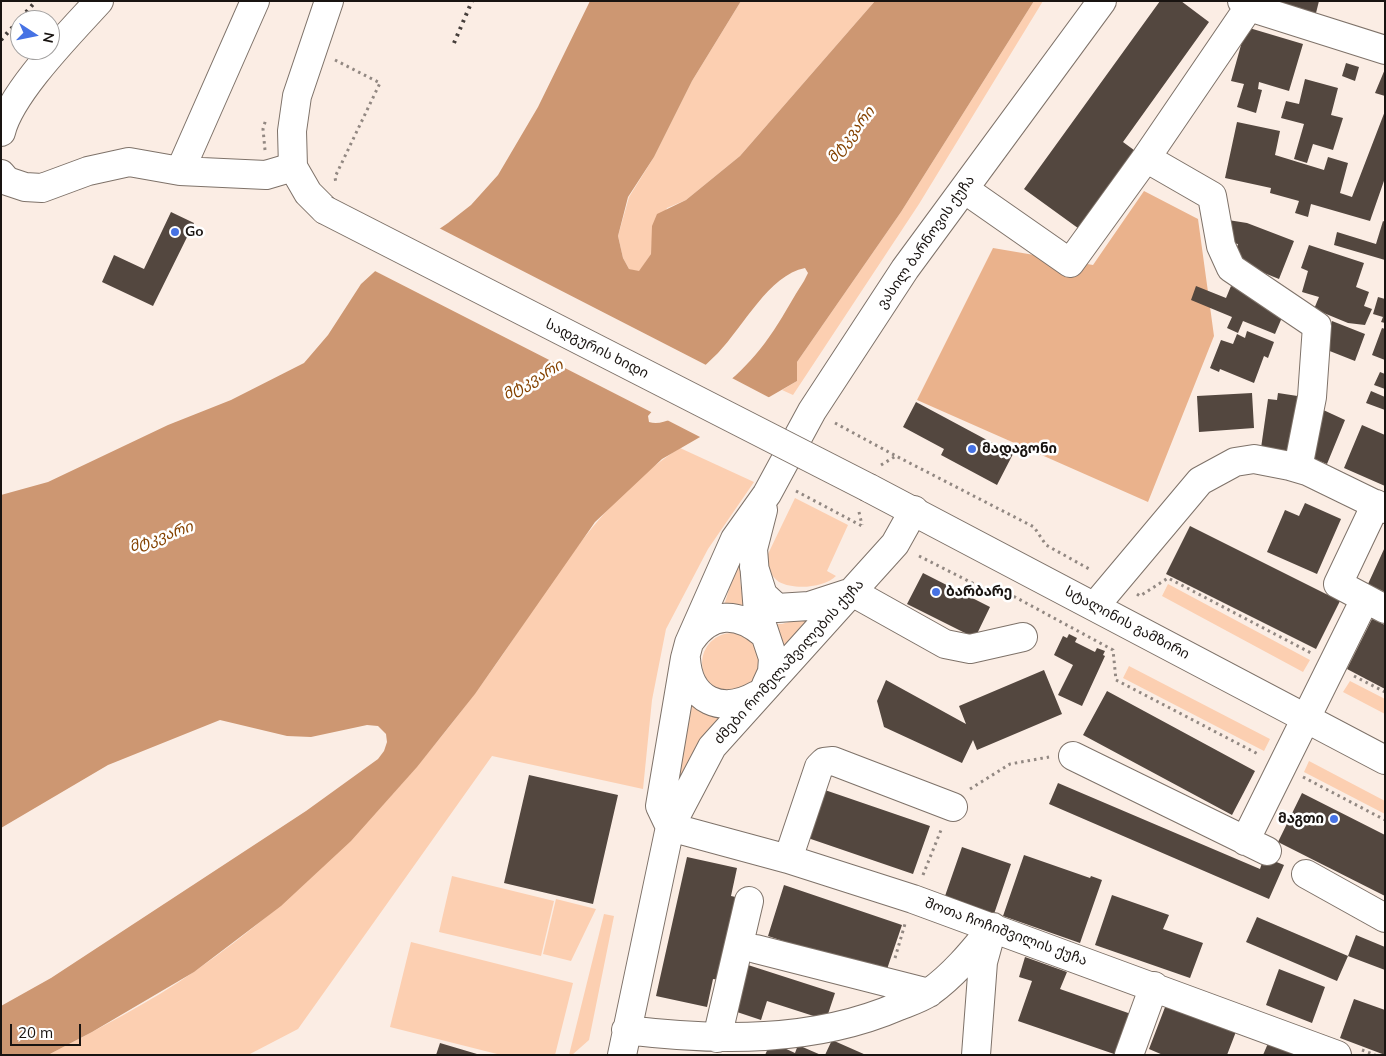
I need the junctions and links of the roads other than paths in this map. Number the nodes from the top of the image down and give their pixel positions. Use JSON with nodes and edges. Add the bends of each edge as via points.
{"nodes":[{"id":1,"x":99,"y":1,"type":"edge"},
{"id":2,"x":255,"y":1,"type":"edge"},
{"id":3,"x":329,"y":1,"type":"edge"},
{"id":4,"x":1102,"y":1,"type":"edge"},
{"id":5,"x":1248,"y":3,"type":"edge"},
{"id":6,"x":1385,"y":50,"type":"edge"},
{"id":7,"x":1,"y":132,"type":"edge"},
{"id":8,"x":1146,"y":158,"type":"junction"},
{"id":9,"x":293,"y":167,"type":"junction"},
{"id":10,"x":180,"y":172,"type":"junction"},
{"id":11,"x":1,"y":174,"type":"edge"},
{"id":12,"x":964,"y":189,"type":"junction"},
{"id":13,"x":1298,"y":468,"type":"junction"},
{"id":14,"x":771,"y":487,"type":"junction"},
{"id":15,"x":864,"y":499,"type":"joint"},
{"id":16,"x":1380,"y":507,"type":"edge"},
{"id":17,"x":914,"y":510,"type":"junction"},
{"id":18,"x":852,"y":592,"type":"junction"},
{"id":19,"x":1375,"y":604,"type":"edge"},
{"id":20,"x":1095,"y":606,"type":"junction"},
{"id":21,"x":759,"y":618,"type":"junction"},
{"id":22,"x":1023,"y":637,"type":"dead end"},
{"id":23,"x":687,"y":650,"type":"junction"},
{"id":24,"x":762,"y":690,"type":"junction"},
{"id":25,"x":1305,"y":717,"type":"junction"},
{"id":26,"x":1072,"y":756,"type":"road end"},
{"id":27,"x":1385,"y":760,"type":"edge"},
{"id":28,"x":953,"y":807,"type":"road end"},
{"id":29,"x":670,"y":827,"type":"junction"},
{"id":30,"x":788,"y":859,"type":"junction"},
{"id":31,"x":1306,"y":874,"type":"dead end"},
{"id":32,"x":749,"y":900,"type":"dead end"},
{"id":33,"x":1385,"y":918,"type":"edge"},
{"id":34,"x":993,"y":927,"type":"junction"},
{"id":35,"x":756,"y":950,"type":"dead end"},
{"id":36,"x":1154,"y":986,"type":"junction"},
{"id":37,"x":929,"y":993,"type":"junction"},
{"id":38,"x":624,"y":1042,"type":"edge"},
{"id":39,"x":729,"y":1043,"type":"edge"},
{"id":40,"x":980,"y":1054,"type":"edge"},
{"id":41,"x":760,"y":1055,"type":"edge"},
{"id":42,"x":1129,"y":1055,"type":"edge"},
{"id":43,"x":1337,"y":1055,"type":"edge"}],
"edges":[{"from":1,"to":7,"type":"street","via":[[52,53],[18,99]]},
{"from":2,"to":10,"type":"street"},
{"from":3,"to":9,"type":"street","via":[[297,96],[292,131]]},
{"from":4,"to":12,"type":"street","name":"ვასილ ბარნოვის ქუჩა"},
{"from":5,"to":6,"type":"street"},
{"from":5,"to":8,"type":"street"},
{"from":8,"to":12,"type":"street","via":[[1070,263]]},
{"from":8,"to":13,"type":"street","via":[[1212,196],[1221,246],[1231,268],[1317,326],[1312,397]]},
{"from":9,"to":10,"type":"street","via":[[266,176]]},
{"from":9,"to":15,"type":"street","name":"სადგურის ხიდი","bridge":true,"via":[[308,193],[331,199]]},
{"from":10,"to":11,"type":"street","via":[[129,162],[88,171],[42,188],[25,187],[8,181]]},
{"from":12,"to":14,"type":"street","name":"ვასილ ბარნოვის ქუჩა","via":[[905,269],[812,411]]},
{"from":13,"to":16,"type":"street"},
{"from":13,"to":20,"type":"street","via":[[1254,458],[1235,462],[1200,481]]},
{"from":14,"to":21,"type":"street","name":"ვასილ ბარნოვის ქუჩა","via":[[753,549],[754,567],[763,595]]},
{"from":14,"to":23,"type":"street","name":"ვასილ ბარნოვის ქუჩა","via":[[735,539]]},
{"from":15,"to":17,"type":"street","name":"სტალინის გამზირი"},
{"from":16,"to":19,"type":"street","via":[[1338,584]]},
{"from":17,"to":18,"type":"street","name":"ძმები რომელაშვილების ქუჩა","via":[[896,544]]},
{"from":17,"to":20,"type":"street","name":"სტალინის გამზირი"},
{"from":18,"to":21,"type":"street"},
{"from":18,"to":22,"type":"street","via":[[945,644],[970,649]]},
{"from":18,"to":24,"type":"street","name":"ძმები რომელაშვილების ქუჩა"},
{"from":19,"to":25,"type":"street"},
{"from":20,"to":25,"type":"street","name":"სტალინის გამზირი"},
{"from":21,"to":23,"type":"street","via":[[724,617],[710,621],[698,630]]},
{"from":21,"to":24,"type":"street","via":[[773,658],[772,672]]},
{"from":23,"to":24,"type":"street","via":[[687,672],[693,686],[716,703],[737,704]]},
{"from":23,"to":29,"type":"street","name":"ვასილ ბარნოვის ქუჩა","via":[[660,806]]},
{"from":24,"to":29,"type":"street","name":"ძმები რომელაშვილების ქუჩა","via":[[712,747]]},
{"from":25,"to":26,"type":"street","via":[[1281,766],[1256,846]]},
{"from":25,"to":27,"type":"street","name":"სტალინის გამზირი"},
{"from":28,"to":30,"type":"street","via":[[832,761],[824,762],[819,767]]},
{"from":29,"to":30,"type":"street","name":"შოთა ჩოჩიშვილის ქუჩა"},
{"from":29,"to":38,"type":"street","name":"ძმები რომელაშვილების ქუჩა"},
{"from":30,"to":34,"type":"street","name":"შოთა ჩოჩიშვილის ქუჩა"},
{"from":31,"to":33,"type":"street"},
{"from":32,"to":39,"type":"street"},
{"from":34,"to":36,"type":"street","name":"შოთა ჩოჩიშვილის ქუჩა"},
{"from":34,"to":37,"type":"street","via":[[968,958]]},
{"from":34,"to":40,"type":"street","via":[[983,962]]},
{"from":35,"to":37,"type":"street"},
{"from":36,"to":42,"type":"street"},
{"from":36,"to":43,"type":"street","name":"შოთა ჩოჩიშვილის ქუჩა"},
{"from":37,"to":39,"type":"street","via":[[871,1018]]},
{"from":38,"to":39,"type":"street"},
{"from":39,"to":41,"type":"street"}]}
